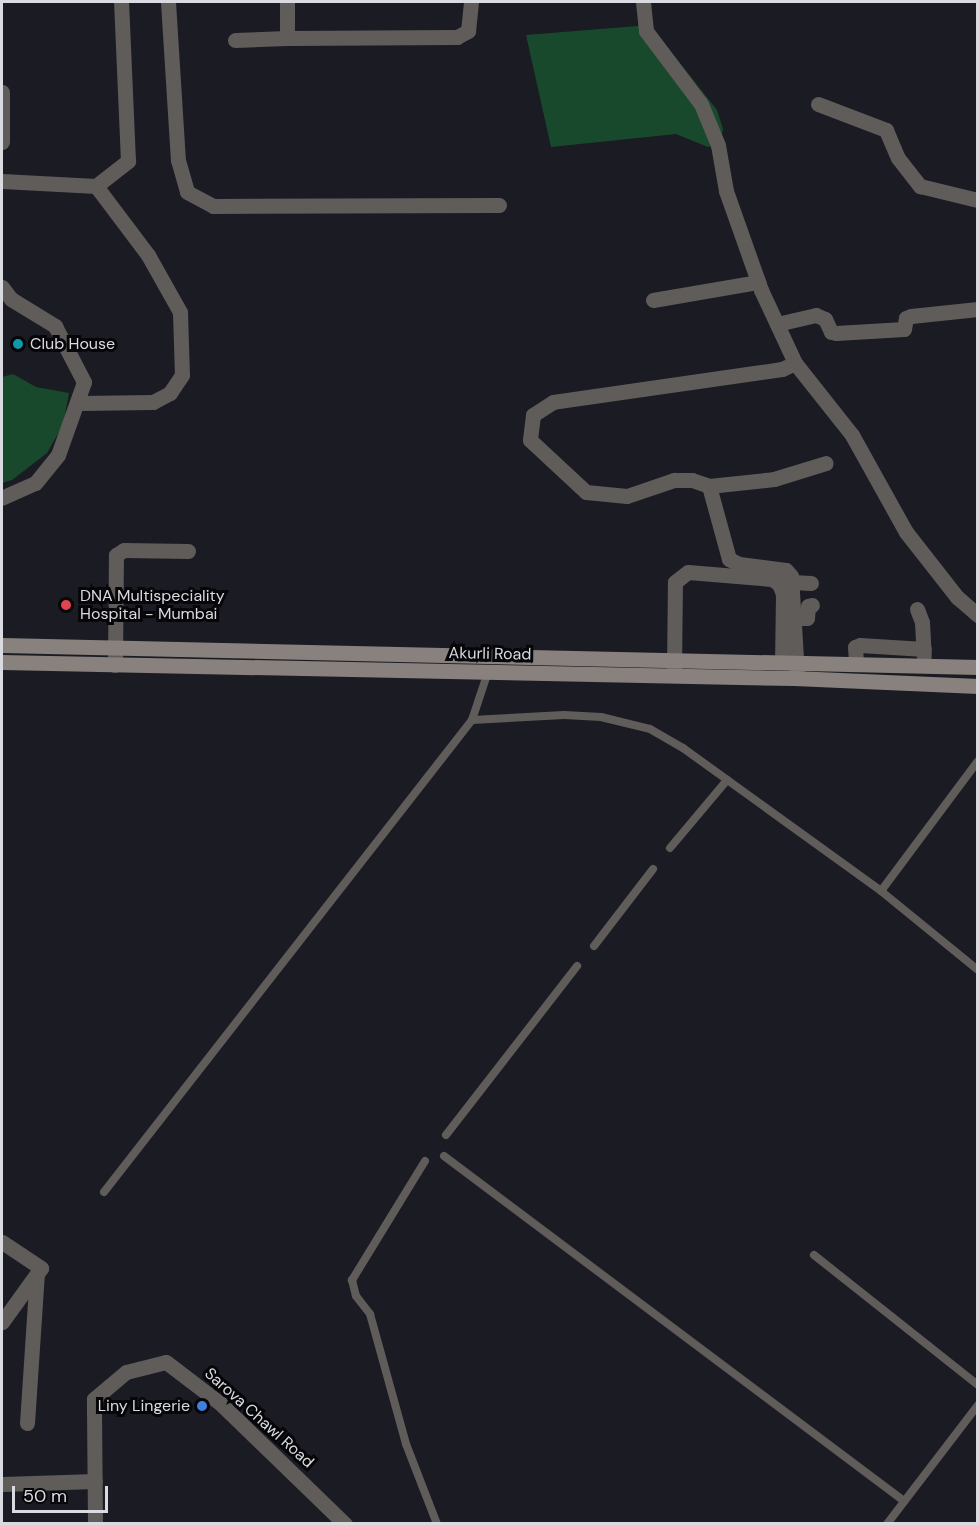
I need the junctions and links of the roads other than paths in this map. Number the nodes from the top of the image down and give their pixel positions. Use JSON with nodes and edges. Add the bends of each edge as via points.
{"nodes":[{"id":1,"x":121,"y":2,"type":"edge"},
{"id":2,"x":168,"y":2,"type":"edge"},
{"id":3,"x":287,"y":2,"type":"edge"},
{"id":4,"x":471,"y":2,"type":"edge"},
{"id":5,"x":643,"y":2,"type":"edge"},
{"id":6,"x":287,"y":38,"type":"junction"},
{"id":7,"x":235,"y":40,"type":"dead end"},
{"id":8,"x":2,"y":92,"type":"edge"},
{"id":9,"x":818,"y":104,"type":"dead end"},
{"id":10,"x":2,"y":142,"type":"edge"},
{"id":11,"x":2,"y":181,"type":"edge"},
{"id":12,"x":96,"y":186,"type":"junction"},
{"id":13,"x":978,"y":200,"type":"edge"},
{"id":14,"x":499,"y":205,"type":"dead end"},
{"id":15,"x":758,"y":282,"type":"junction"},
{"id":16,"x":2,"y":287,"type":"edge"},
{"id":17,"x":653,"y":300,"type":"dead end"},
{"id":18,"x":978,"y":309,"type":"edge"},
{"id":19,"x":777,"y":324,"type":"junction"},
{"id":20,"x":795,"y":363,"type":"junction"},
{"id":21,"x":79,"y":403,"type":"junction"},
{"id":22,"x":826,"y":463,"type":"dead end"},
{"id":23,"x":709,"y":486,"type":"junction"},
{"id":24,"x":2,"y":498,"type":"edge"},
{"id":25,"x":188,"y":551,"type":"dead end"},
{"id":26,"x":792,"y":582,"type":"junction"},
{"id":27,"x":811,"y":583,"type":"dead end"},
{"id":28,"x":812,"y":605,"type":"dead end"},
{"id":29,"x":917,"y":609,"type":"dead end"},
{"id":30,"x":978,"y":615,"type":"edge"},
{"id":31,"x":795,"y":618,"type":"junction"},
{"id":32,"x":2,"y":645,"type":"edge"},
{"id":33,"x":63,"y":646,"type":"junction"},
{"id":34,"x":114,"y":647,"type":"junction"},
{"id":35,"x":185,"y":649,"type":"junction"},
{"id":36,"x":924,"y":649,"type":"junction"},
{"id":37,"x":256,"y":650,"type":"junction"},
{"id":38,"x":311,"y":652,"type":"junction"},
{"id":39,"x":359,"y":653,"type":"junction"},
{"id":40,"x":420,"y":654,"type":"junction"},
{"id":41,"x":493,"y":656,"type":"junction"},
{"id":42,"x":585,"y":657,"type":"junction"},
{"id":43,"x":2,"y":662,"type":"edge"},
{"id":44,"x":790,"y":662,"type":"junction"},
{"id":45,"x":64,"y":664,"type":"junction"},
{"id":46,"x":115,"y":664,"type":"junction"},
{"id":47,"x":856,"y":664,"type":"junction"},
{"id":48,"x":929,"y":665,"type":"junction"},
{"id":49,"x":185,"y":666,"type":"junction"},
{"id":50,"x":256,"y":667,"type":"junction"},
{"id":51,"x":674,"y":667,"type":"junction"},
{"id":52,"x":978,"y":667,"type":"edge"},
{"id":53,"x":312,"y":668,"type":"junction"},
{"id":54,"x":358,"y":669,"type":"junction"},
{"id":55,"x":419,"y":670,"type":"junction"},
{"id":56,"x":489,"y":672,"type":"junction"},
{"id":57,"x":584,"y":673,"type":"junction"},
{"id":58,"x":797,"y":678,"type":"junction"},
{"id":59,"x":933,"y":684,"type":"junction"},
{"id":60,"x":978,"y":686,"type":"edge"},
{"id":61,"x":472,"y":720,"type":"junction"},
{"id":62,"x":978,"y":761,"type":"edge"},
{"id":63,"x":727,"y":780,"type":"junction"},
{"id":64,"x":670,"y":849,"type":"dead end"},
{"id":65,"x":653,"y":869,"type":"dead end"},
{"id":66,"x":881,"y":891,"type":"junction"},
{"id":67,"x":594,"y":946,"type":"dead end"},
{"id":68,"x":577,"y":966,"type":"dead end"},
{"id":69,"x":978,"y":970,"type":"edge"},
{"id":70,"x":446,"y":1135,"type":"dead end"},
{"id":71,"x":444,"y":1156,"type":"dead end"},
{"id":72,"x":424,"y":1161,"type":"dead end"},
{"id":73,"x":104,"y":1192,"type":"dead end"},
{"id":74,"x":2,"y":1242,"type":"edge"},
{"id":75,"x":814,"y":1255,"type":"dead end"},
{"id":76,"x":37,"y":1274,"type":"junction"},
{"id":77,"x":2,"y":1322,"type":"edge"},
{"id":78,"x":978,"y":1385,"type":"edge"},
{"id":79,"x":978,"y":1405,"type":"edge"},
{"id":80,"x":27,"y":1423,"type":"dead end"},
{"id":81,"x":95,"y":1481,"type":"junction"},
{"id":82,"x":2,"y":1484,"type":"edge"},
{"id":83,"x":904,"y":1501,"type":"junction"},
{"id":84,"x":95,"y":1524,"type":"edge"},
{"id":85,"x":345,"y":1524,"type":"edge"},
{"id":86,"x":437,"y":1524,"type":"edge"},
{"id":87,"x":887,"y":1524,"type":"edge"}],
"edges":[{"from":1,"to":12,"type":"street","via":[[128,162]]},
{"from":2,"to":14,"type":"street","via":[[178,160],[187,192],[213,206]]},
{"from":3,"to":6,"type":"street"},
{"from":4,"to":6,"type":"street","via":[[468,31],[457,37]]},
{"from":5,"to":15,"type":"street","via":[[646,31],[701,104],[718,145],[726,192]]},
{"from":6,"to":7,"type":"street"},
{"from":8,"to":10,"type":"street"},
{"from":9,"to":13,"type":"street","via":[[886,130],[898,158],[920,186]]},
{"from":11,"to":12,"type":"street"},
{"from":12,"to":21,"type":"street","via":[[148,255],[180,312],[182,375],[170,393],[153,402]]},
{"from":15,"to":17,"type":"street"},
{"from":15,"to":19,"type":"street"},
{"from":16,"to":21,"type":"street","via":[[11,299],[55,326],[84,382]]},
{"from":18,"to":19,"type":"street","via":[[911,315],[906,318],[904,329],[836,333],[831,332],[825,319],[816,315]]},
{"from":19,"to":20,"type":"street"},
{"from":20,"to":23,"type":"street","via":[[782,369],[553,402],[533,416],[530,440],[586,492],[627,496],[674,480],[692,480]]},
{"from":20,"to":30,"type":"street","via":[[852,435],[906,532],[957,597]]},
{"from":21,"to":24,"type":"street","via":[[50,464],[35,483]]},
{"from":22,"to":23,"type":"street","via":[[774,479]]},
{"from":23,"to":26,"type":"street","via":[[729,559],[739,564],[786,570]]},
{"from":25,"to":34,"type":"street","via":[[124,550],[116,555]]},
{"from":26,"to":27,"type":"street"},
{"from":26,"to":31,"type":"street"},
{"from":28,"to":31,"type":"street","via":[[808,606],[807,618]]},
{"from":29,"to":36,"type":"street"},
{"from":31,"to":44,"type":"street"},
{"from":32,"to":33,"type":"street","name":"Akurli Road"},
{"from":33,"to":34,"type":"street","name":"Akurli Road"},
{"from":33,"to":45,"type":"street"},
{"from":34,"to":35,"type":"street","name":"Akurli Road"},
{"from":34,"to":46,"type":"street"},
{"from":35,"to":37,"type":"street","name":"Akurli Road"},
{"from":35,"to":49,"type":"street"},
{"from":36,"to":47,"type":"street","via":[[860,645],[855,647]]},
{"from":36,"to":48,"type":"street"},
{"from":37,"to":38,"type":"street","name":"Akurli Road"},
{"from":37,"to":50,"type":"street"},
{"from":38,"to":39,"type":"street","name":"Akurli Road"},
{"from":38,"to":53,"type":"street"},
{"from":39,"to":40,"type":"street","name":"Akurli Road"},
{"from":39,"to":54,"type":"street"},
{"from":40,"to":41,"type":"street","name":"Akurli Road"},
{"from":40,"to":55,"type":"street"},
{"from":41,"to":42,"type":"street","name":"Akurli Road"},
{"from":41,"to":56,"type":"lane"},
{"from":42,"to":51,"type":"street","name":"Akurli Road"},
{"from":42,"to":57,"type":"street"},
{"from":43,"to":45,"type":"street","name":"Akurli Road"},
{"from":44,"to":47,"type":"street","name":"Akurli Road"},
{"from":44,"to":51,"type":"street","name":"Akurli Road"},
{"from":44,"to":51,"type":"street","via":[[779,584],[772,579],[688,572],[675,582]]},
{"from":44,"to":58,"type":"street"},
{"from":45,"to":46,"type":"street","name":"Akurli Road"},
{"from":46,"to":49,"type":"street","name":"Akurli Road"},
{"from":47,"to":48,"type":"street","name":"Akurli Road"},
{"from":48,"to":52,"type":"street","name":"Akurli Road"},
{"from":48,"to":59,"type":"street"},
{"from":49,"to":50,"type":"street","name":"Akurli Road"},
{"from":50,"to":53,"type":"street","name":"Akurli Road"},
{"from":51,"to":57,"type":"street","name":"Akurli Road"},
{"from":51,"to":58,"type":"street","name":"Akurli Road"},
{"from":53,"to":54,"type":"street","name":"Akurli Road"},
{"from":54,"to":55,"type":"street","name":"Akurli Road"},
{"from":55,"to":56,"type":"street","name":"Akurli Road"},
{"from":56,"to":57,"type":"street","name":"Akurli Road"},
{"from":56,"to":61,"type":"lane"},
{"from":58,"to":59,"type":"street","name":"Akurli Road"},
{"from":59,"to":60,"type":"street","name":"Akurli Road"},
{"from":61,"to":63,"type":"lane","via":[[564,715],[629,722],[683,748]]},
{"from":61,"to":73,"type":"lane"},
{"from":62,"to":66,"type":"lane"},
{"from":63,"to":64,"type":"lane"},
{"from":63,"to":66,"type":"lane"},
{"from":65,"to":67,"type":"lane"},
{"from":66,"to":69,"type":"lane"},
{"from":68,"to":70,"type":"lane"},
{"from":71,"to":83,"type":"lane"},
{"from":72,"to":86,"type":"lane","via":[[352,1280],[356,1296],[372,1322],[406,1444]]},
{"from":74,"to":76,"type":"street","via":[[41,1268]]},
{"from":75,"to":78,"type":"lane"},
{"from":76,"to":77,"type":"street"},
{"from":76,"to":80,"type":"street"},
{"from":79,"to":83,"type":"lane"},
{"from":81,"to":82,"type":"street"},
{"from":81,"to":84,"type":"street","name":"Sarova Chawl Road"},
{"from":81,"to":85,"type":"street","name":"Sarova Chawl Road","via":[[94,1399],[126,1372],[166,1362],[221,1404]]},
{"from":83,"to":87,"type":"lane"}]}
